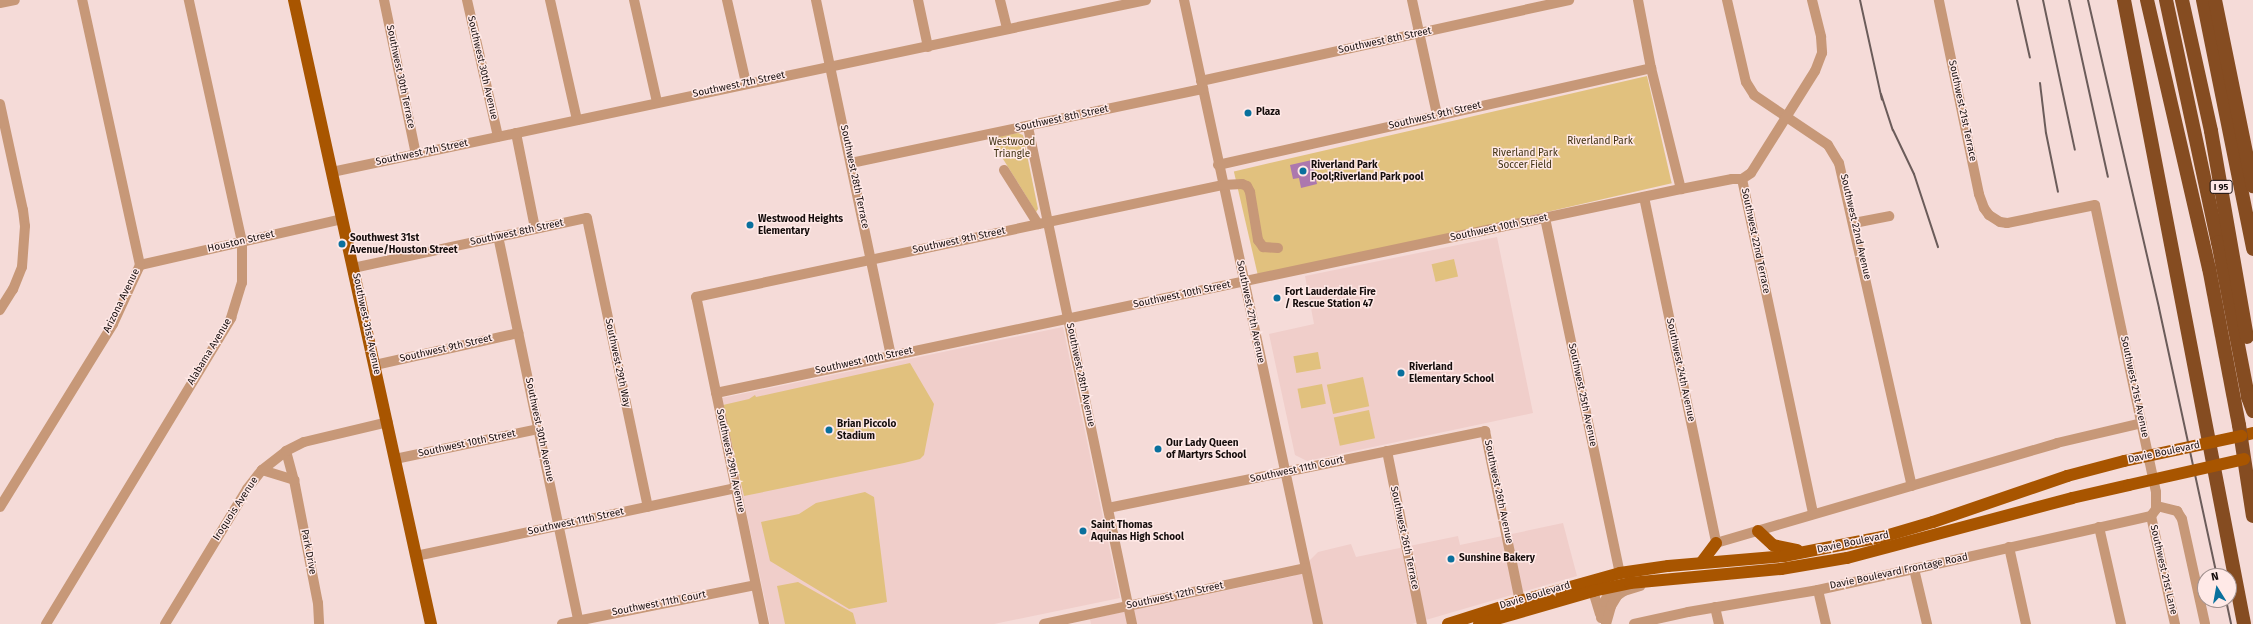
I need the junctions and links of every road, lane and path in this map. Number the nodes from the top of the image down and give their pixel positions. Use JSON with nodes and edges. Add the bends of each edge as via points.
{"nodes":[{"id":1,"x":15,"y":0,"type":"edge"},
{"id":2,"x":82,"y":0,"type":"edge"},
{"id":3,"x":189,"y":0,"type":"edge"},
{"id":4,"x":294,"y":0,"type":"edge"},
{"id":5,"x":384,"y":0,"type":"edge"},
{"id":6,"x":467,"y":0,"type":"edge"},
{"id":7,"x":550,"y":0,"type":"edge"},
{"id":8,"x":634,"y":0,"type":"edge"},
{"id":9,"x":727,"y":0,"type":"edge"},
{"id":10,"x":816,"y":0,"type":"edge"},
{"id":11,"x":918,"y":0,"type":"edge"},
{"id":12,"x":1000,"y":0,"type":"edge"},
{"id":13,"x":1146,"y":0,"type":"edge"},
{"id":14,"x":1412,"y":0,"type":"edge"},
{"id":15,"x":1569,"y":0,"type":"edge"},
{"id":16,"x":1638,"y":0,"type":"edge"},
{"id":17,"x":1727,"y":0,"type":"edge"},
{"id":18,"x":1812,"y":0,"type":"edge"},
{"id":19,"x":1939,"y":0,"type":"edge"},
{"id":20,"x":2115,"y":0,"type":"edge"},
{"id":21,"x":2124,"y":0,"type":"edge"},
{"id":22,"x":2147,"y":0,"type":"edge"},
{"id":23,"x":2166,"y":0,"type":"edge"},
{"id":24,"x":2182,"y":0,"type":"edge"},
{"id":25,"x":2190,"y":0,"type":"edge"},
{"id":26,"x":2203,"y":0,"type":"edge"},
{"id":27,"x":2215,"y":0,"type":"edge"},
{"id":28,"x":1187,"y":1,"type":"edge"},
{"id":29,"x":0,"y":3,"type":"edge"},
{"id":30,"x":1007,"y":29,"type":"junction"},
{"id":31,"x":1419,"y":33,"type":"junction"},
{"id":32,"x":928,"y":47,"type":"junction"},
{"id":33,"x":830,"y":67,"type":"junction"},
{"id":34,"x":1651,"y":68,"type":"junction"},
{"id":35,"x":746,"y":83,"type":"junction"},
{"id":36,"x":1202,"y":85,"type":"junction"},
{"id":37,"x":657,"y":102,"type":"junction"},
{"id":38,"x":0,"y":104,"type":"edge"},
{"id":39,"x":1437,"y":115,"type":"junction"},
{"id":40,"x":1787,"y":119,"type":"junction"},
{"id":41,"x":577,"y":120,"type":"junction"},
{"id":42,"x":1028,"y":127,"type":"junction"},
{"id":43,"x":516,"y":133,"type":"junction"},
{"id":44,"x":498,"y":137,"type":"junction"},
{"id":45,"x":416,"y":154,"type":"junction"},
{"id":46,"x":2154,"y":159,"type":"junction"},
{"id":47,"x":851,"y":163,"type":"junction"},
{"id":48,"x":1218,"y":165,"type":"junction"},
{"id":49,"x":1004,"y":170,"type":"dead end"},
{"id":50,"x":332,"y":172,"type":"junction"},
{"id":51,"x":1742,"y":180,"type":"junction"},
{"id":52,"x":1223,"y":185,"type":"junction"},
{"id":53,"x":2253,"y":186,"type":"edge"},
{"id":54,"x":1681,"y":189,"type":"junction"},
{"id":55,"x":1644,"y":197,"type":"junction"},
{"id":56,"x":2095,"y":205,"type":"joint"},
{"id":57,"x":1889,"y":216,"type":"dead end"},
{"id":58,"x":587,"y":218,"type":"joint"},
{"id":59,"x":1545,"y":218,"type":"junction"},
{"id":60,"x":342,"y":219,"type":"junction"},
{"id":61,"x":1043,"y":223,"type":"junction"},
{"id":62,"x":1854,"y":223,"type":"junction"},
{"id":63,"x":535,"y":228,"type":"junction"},
{"id":64,"x":498,"y":236,"type":"junction"},
{"id":65,"x":242,"y":242,"type":"junction"},
{"id":66,"x":1278,"y":248,"type":"dead end"},
{"id":67,"x":2253,"y":249,"type":"edge"},
{"id":68,"x":872,"y":260,"type":"junction"},
{"id":69,"x":140,"y":265,"type":"junction"},
{"id":70,"x":353,"y":268,"type":"junction"},
{"id":71,"x":1243,"y":282,"type":"junction"},
{"id":72,"x":696,"y":297,"type":"joint"},
{"id":73,"x":0,"y":310,"type":"edge"},
{"id":74,"x":1069,"y":319,"type":"junction"},
{"id":75,"x":2253,"y":326,"type":"edge"},
{"id":76,"x":518,"y":333,"type":"junction"},
{"id":77,"x":891,"y":355,"type":"junction"},
{"id":78,"x":375,"y":365,"type":"junction"},
{"id":79,"x":2253,"y":375,"type":"edge"},
{"id":80,"x":716,"y":393,"type":"junction"},
{"id":81,"x":2253,"y":411,"type":"edge"},
{"id":82,"x":388,"y":422,"type":"junction"},
{"id":83,"x":2142,"y":423,"type":"junction"},
{"id":84,"x":539,"y":429,"type":"junction"},
{"id":85,"x":1485,"y":431,"type":"joint"},
{"id":86,"x":2247,"y":434,"type":"edge"},
{"id":87,"x":286,"y":451,"type":"junction"},
{"id":88,"x":1387,"y":452,"type":"junction"},
{"id":89,"x":2248,"y":458,"type":"edge"},
{"id":90,"x":395,"y":459,"type":"junction"},
{"id":91,"x":262,"y":470,"type":"junction"},
{"id":92,"x":1285,"y":473,"type":"junction"},
{"id":93,"x":294,"y":480,"type":"junction"},
{"id":94,"x":1912,"y":486,"type":"junction"},
{"id":95,"x":736,"y":488,"type":"junction"},
{"id":96,"x":2157,"y":506,"type":"junction"},
{"id":97,"x":0,"y":507,"type":"edge"},
{"id":98,"x":648,"y":507,"type":"junction"},
{"id":99,"x":1108,"y":508,"type":"junction"},
{"id":100,"x":1813,"y":514,"type":"junction"},
{"id":101,"x":2151,"y":516,"type":"junction"},
{"id":102,"x":2253,"y":516,"type":"edge"},
{"id":103,"x":559,"y":526,"type":"junction"},
{"id":104,"x":2099,"y":527,"type":"junction"},
{"id":105,"x":1758,"y":531,"type":"junction"},
{"id":106,"x":1716,"y":543,"type":"junction"},
{"id":107,"x":2009,"y":547,"type":"junction"},
{"id":108,"x":1814,"y":551,"type":"junction"},
{"id":109,"x":416,"y":556,"type":"junction"},
{"id":110,"x":1701,"y":563,"type":"junction"},
{"id":111,"x":1305,"y":568,"type":"junction"},
{"id":112,"x":1646,"y":568,"type":"junction"},
{"id":113,"x":1914,"y":569,"type":"junction"},
{"id":114,"x":1620,"y":573,"type":"junction"},
{"id":115,"x":1661,"y":580,"type":"junction"},
{"id":116,"x":755,"y":585,"type":"junction"},
{"id":117,"x":1613,"y":587,"type":"junction"},
{"id":118,"x":1818,"y":590,"type":"junction"},
{"id":119,"x":1593,"y":591,"type":"junction"},
{"id":120,"x":1577,"y":596,"type":"junction"},
{"id":121,"x":1520,"y":601,"type":"junction"},
{"id":122,"x":1129,"y":606,"type":"junction"},
{"id":123,"x":1715,"y":607,"type":"junction"},
{"id":124,"x":579,"y":622,"type":"edge"},
{"id":125,"x":1496,"y":622,"type":"edge"},
{"id":126,"x":1603,"y":622,"type":"edge"},
{"id":127,"x":46,"y":624,"type":"edge"},
{"id":128,"x":165,"y":624,"type":"edge"},
{"id":129,"x":319,"y":624,"type":"edge"},
{"id":130,"x":431,"y":624,"type":"edge"},
{"id":131,"x":562,"y":624,"type":"edge"},
{"id":132,"x":764,"y":624,"type":"edge"},
{"id":133,"x":1044,"y":624,"type":"edge"},
{"id":134,"x":1132,"y":624,"type":"edge"},
{"id":135,"x":1318,"y":624,"type":"edge"},
{"id":136,"x":1422,"y":624,"type":"edge"},
{"id":137,"x":1448,"y":624,"type":"edge"},
{"id":138,"x":1480,"y":624,"type":"edge"},
{"id":139,"x":1634,"y":624,"type":"edge"},
{"id":140,"x":1718,"y":624,"type":"edge"},
{"id":141,"x":1826,"y":624,"type":"edge"},
{"id":142,"x":1927,"y":624,"type":"edge"},
{"id":143,"x":2026,"y":624,"type":"edge"},
{"id":144,"x":2121,"y":624,"type":"edge"},
{"id":145,"x":2175,"y":624,"type":"edge"},
{"id":146,"x":2205,"y":624,"type":"edge"},
{"id":147,"x":2244,"y":624,"type":"edge"}],
"edges":[{"from":1,"to":29,"type":"street"},
{"from":2,"to":69,"type":"street","name":"Arizona Avenue"},
{"from":3,"to":65,"type":"street","name":"Alabama Avenue"},
{"from":4,"to":50,"type":"main road","name":"Southwest 31st Avenue"},
{"from":5,"to":45,"type":"street","name":"Southwest 30th Terrace"},
{"from":6,"to":44,"type":"street","name":"Southwest 30th Avenue"},
{"from":7,"to":41,"type":"street"},
{"from":8,"to":37,"type":"street"},
{"from":9,"to":35,"type":"street"},
{"from":10,"to":33,"type":"street","name":"Southwest 28th Terrace"},
{"from":11,"to":32,"type":"street"},
{"from":12,"to":30,"type":"street"},
{"from":13,"to":30,"type":"street","name":"Southwest 7th Street"},
{"from":14,"to":31,"type":"street"},
{"from":15,"to":31,"type":"street","name":"Southwest 8th Street"},
{"from":16,"to":34,"type":"street"},
{"from":17,"to":40,"type":"street","via":[[1746,82],[1754,95]]},
{"from":18,"to":40,"type":"street","via":[[1822,53],[1816,71]]},
{"from":19,"to":56,"type":"street","name":"Southwest 21st Terrace","via":[[1984,208],[2000,222],[2011,222]]},
{"from":20,"to":46,"type":"highway","via":[[2140,116]]},
{"from":21,"to":46,"type":"highway"},
{"from":22,"to":86,"type":"highway","via":[[2198,218],[2232,385]]},
{"from":23,"to":81,"type":"highway"},
{"from":24,"to":79,"type":"highway","number":"I 95","via":[[2211,131]]},
{"from":25,"to":75,"type":"highway","via":[[2219,131]]},
{"from":26,"to":67,"type":"highway"},
{"from":27,"to":53,"type":"highway"},
{"from":28,"to":36,"type":"street","name":"Southwest 27th Avenue"},
{"from":30,"to":32,"type":"street","name":"Southwest 7th Street"},
{"from":31,"to":36,"type":"street","name":"Southwest 8th Street"},
{"from":31,"to":39,"type":"street"},
{"from":32,"to":33,"type":"street","name":"Southwest 7th Street"},
{"from":33,"to":35,"type":"street","name":"Southwest 7th Street"},
{"from":33,"to":47,"type":"street","name":"Southwest 28th Terrace"},
{"from":34,"to":39,"type":"street","name":"Southwest 9th Street"},
{"from":34,"to":54,"type":"street"},
{"from":35,"to":37,"type":"street","name":"Southwest 7th Street"},
{"from":36,"to":42,"type":"street","name":"Southwest 8th Street"},
{"from":36,"to":48,"type":"street","name":"Southwest 27th Avenue"},
{"from":37,"to":41,"type":"street","name":"Southwest 7th Street"},
{"from":38,"to":73,"type":"street","via":[[24,210],[25,226],[22,267],[13,289]]},
{"from":39,"to":48,"type":"street","name":"Southwest 9th Street"},
{"from":40,"to":51,"type":"street","name":"Southwest 22nd Terrace","via":[[1751,174]]},
{"from":40,"to":62,"type":"street","name":"Southwest 22nd Avenue","via":[[1828,145],[1840,163]]},
{"from":41,"to":43,"type":"street","name":"Southwest 7th Street"},
{"from":42,"to":47,"type":"street","name":"Southwest 8th Street"},
{"from":42,"to":61,"type":"street","name":"Southwest 28th Avenue"},
{"from":43,"to":44,"type":"street","name":"Southwest 7th Street"},
{"from":43,"to":63,"type":"street"},
{"from":44,"to":45,"type":"street","name":"Southwest 7th Street"},
{"from":45,"to":50,"type":"street","name":"Southwest 7th Street"},
{"from":46,"to":147,"type":"highway"},
{"from":47,"to":68,"type":"street","name":"Southwest 28th Terrace"},
{"from":48,"to":52,"type":"street","name":"Southwest 27th Avenue"},
{"from":49,"to":61,"type":"street"},
{"from":50,"to":60,"type":"main road","name":"Southwest 31st Avenue"},
{"from":51,"to":54,"type":"street","name":"Southwest 10th Street","via":[[1732,179]]},
{"from":51,"to":100,"type":"street","name":"Southwest 22nd Terrace"},
{"from":52,"to":61,"type":"street","name":"Southwest 9th Street"},
{"from":52,"to":66,"type":"street","name":"Southwest 9th Street","via":[[1247,186],[1258,240],[1263,247]]},
{"from":52,"to":71,"type":"street","name":"Southwest 27th Avenue"},
{"from":54,"to":55,"type":"street","name":"Southwest 10th Street"},
{"from":55,"to":59,"type":"street","name":"Southwest 10th Street"},
{"from":55,"to":106,"type":"street","name":"Southwest 24th Avenue"},
{"from":56,"to":83,"type":"street","name":"Southwest 21st Avenue"},
{"from":57,"to":62,"type":"street"},
{"from":58,"to":63,"type":"street","name":"Southwest 8th Street"},
{"from":58,"to":98,"type":"street","name":"Southwest 29th Way"},
{"from":59,"to":71,"type":"street","name":"Southwest 10th Street"},
{"from":59,"to":114,"type":"street","name":"Southwest 25th Avenue"},
{"from":60,"to":65,"type":"street","name":"Houston Street"},
{"from":60,"to":70,"type":"main road","name":"Southwest 31st Avenue"},
{"from":61,"to":68,"type":"street","name":"Southwest 9th Street"},
{"from":61,"to":74,"type":"street","name":"Southwest 28th Avenue"},
{"from":62,"to":94,"type":"street","name":"Southwest 22nd Avenue"},
{"from":63,"to":64,"type":"street","name":"Southwest 8th Street"},
{"from":64,"to":70,"type":"street","name":"Southwest 8th Street"},
{"from":64,"to":76,"type":"street","name":"Southwest 30th Avenue"},
{"from":65,"to":69,"type":"street","name":"Houston Street"},
{"from":65,"to":127,"type":"street","name":"Alabama Avenue","via":[[242,283],[231,318]]},
{"from":68,"to":72,"type":"street","name":"Southwest 9th Street"},
{"from":68,"to":77,"type":"street","name":"Southwest 28th Terrace"},
{"from":69,"to":97,"type":"street","name":"Arizona Avenue","via":[[113,324]]},
{"from":70,"to":78,"type":"main road","name":"Southwest 31st Avenue"},
{"from":71,"to":74,"type":"street","name":"Southwest 10th Street"},
{"from":71,"to":92,"type":"street","name":"Southwest 27th Avenue"},
{"from":72,"to":80,"type":"street","name":"Southwest 29th Avenue"},
{"from":74,"to":77,"type":"street","name":"Southwest 10th Street"},
{"from":74,"to":99,"type":"street","name":"Southwest 28th Avenue"},
{"from":76,"to":78,"type":"street","name":"Southwest 9th Street"},
{"from":76,"to":84,"type":"street","name":"Southwest 30th Avenue"},
{"from":77,"to":80,"type":"street","name":"Southwest 10th Street"},
{"from":78,"to":82,"type":"main road","name":"Southwest 31st Avenue"},
{"from":80,"to":95,"type":"street","name":"Southwest 29th Avenue"},
{"from":82,"to":87,"type":"street","name":"Iroquois Avenue","via":[[304,442]]},
{"from":82,"to":90,"type":"main road","name":"Southwest 31st Avenue"},
{"from":83,"to":94,"type":"street","via":[[2057,443]]},
{"from":83,"to":96,"type":"street","name":"Southwest 21st Avenue"},
{"from":84,"to":90,"type":"street","name":"Southwest 10th Street"},
{"from":84,"to":103,"type":"street","name":"Southwest 30th Avenue"},
{"from":85,"to":88,"type":"street","name":"Southwest 11th Court"},
{"from":85,"to":121,"type":"street","name":"Southwest 26th Avenue"},
{"from":86,"to":89,"type":"highway"},
{"from":86,"to":108,"type":"main road","name":"Davie Boulevard","bridge":true,"via":[[2066,476],[1907,530]]},
{"from":87,"to":91,"type":"street","name":"Iroquois Avenue"},
{"from":87,"to":93,"type":"street","name":"Park Drive"},
{"from":88,"to":92,"type":"street","name":"Southwest 11th Court"},
{"from":88,"to":136,"type":"street","name":"Southwest 26th Terrace"},
{"from":89,"to":102,"type":"highway","via":[[2246,477]]},
{"from":89,"to":115,"type":"main road","name":"Davie Boulevard","bridge":true,"via":[[2072,498],[1833,561],[1775,570]]},
{"from":90,"to":109,"type":"main road","name":"Southwest 31st Avenue"},
{"from":91,"to":93,"type":"street"},
{"from":91,"to":128,"type":"street","name":"Iroquois Avenue","via":[[247,489]]},
{"from":92,"to":99,"type":"street","name":"Southwest 11th Court"},
{"from":92,"to":111,"type":"street","name":"Southwest 27th Avenue"},
{"from":93,"to":129,"type":"street","name":"Park Drive","via":[[318,603]]},
{"from":94,"to":100,"type":"street"},
{"from":95,"to":98,"type":"street","name":"Southwest 11th Street"},
{"from":95,"to":116,"type":"street","name":"Southwest 29th Avenue"},
{"from":96,"to":101,"type":"street"},
{"from":96,"to":146,"type":"street","via":[[2177,511],[2182,519]]},
{"from":98,"to":103,"type":"street","name":"Southwest 11th Street"},
{"from":99,"to":122,"type":"street","name":"Southwest 28th Avenue"},
{"from":100,"to":105,"type":"street"},
{"from":101,"to":104,"type":"street","name":"Davie Boulevard Frontage Road"},
{"from":101,"to":145,"type":"street","name":"Southwest 21st Lane"},
{"from":103,"to":109,"type":"street","name":"Southwest 11th Street"},
{"from":103,"to":124,"type":"street","name":"Southwest 30th Avenue"},
{"from":104,"to":107,"type":"street","name":"Davie Boulevard Frontage Road"},
{"from":104,"to":144,"type":"street"},
{"from":105,"to":106,"type":"street"},
{"from":105,"to":108,"type":"main road","via":[[1776,546]]},
{"from":106,"to":110,"type":"main road"},
{"from":107,"to":113,"type":"street","name":"Davie Boulevard Frontage Road"},
{"from":107,"to":143,"type":"street"},
{"from":108,"to":110,"type":"main road","name":"Davie Boulevard","via":[[1771,558]]},
{"from":109,"to":130,"type":"main road","name":"Southwest 31st Avenue"},
{"from":110,"to":112,"type":"main road","name":"Davie Boulevard"},
{"from":111,"to":122,"type":"street","name":"Southwest 12th Street"},
{"from":111,"to":135,"type":"street","name":"Southwest 27th Avenue"},
{"from":112,"to":114,"type":"main road","name":"Davie Boulevard"},
{"from":112,"to":117,"type":"main road","via":[[1620,580]]},
{"from":113,"to":118,"type":"street","name":"Davie Boulevard Frontage Road"},
{"from":113,"to":142,"type":"street"},
{"from":114,"to":120,"type":"main road"},
{"from":114,"to":121,"type":"main road","name":"Davie Boulevard"},
{"from":115,"to":117,"type":"main road","name":"Davie Boulevard"},
{"from":115,"to":126,"type":"street","via":[[1620,593]]},
{"from":116,"to":124,"type":"street","name":"Southwest 11th Court"},
{"from":116,"to":132,"type":"street","name":"Southwest 29th Avenue"},
{"from":117,"to":119,"type":"main road","name":"Davie Boulevard"},
{"from":117,"to":126,"type":"street","via":[[1606,597]]},
{"from":118,"to":123,"type":"street","name":"Davie Boulevard Frontage Road"},
{"from":118,"to":141,"type":"street"},
{"from":119,"to":120,"type":"main road","name":"Davie Boulevard"},
{"from":119,"to":126,"type":"street"},
{"from":120,"to":125,"type":"main road","name":"Davie Boulevard"},
{"from":121,"to":137,"type":"main road","name":"Davie Boulevard"},
{"from":122,"to":133,"type":"street","name":"Southwest 12th Street"},
{"from":122,"to":134,"type":"street","name":"Southwest 28th Avenue"},
{"from":123,"to":139,"type":"street","name":"Davie Boulevard Frontage Road"},
{"from":123,"to":140,"type":"street"},
{"from":124,"to":131,"type":"street","name":"Southwest 11th Court"},
{"from":125,"to":138,"type":"main road","name":"Davie Boulevard"}]}
